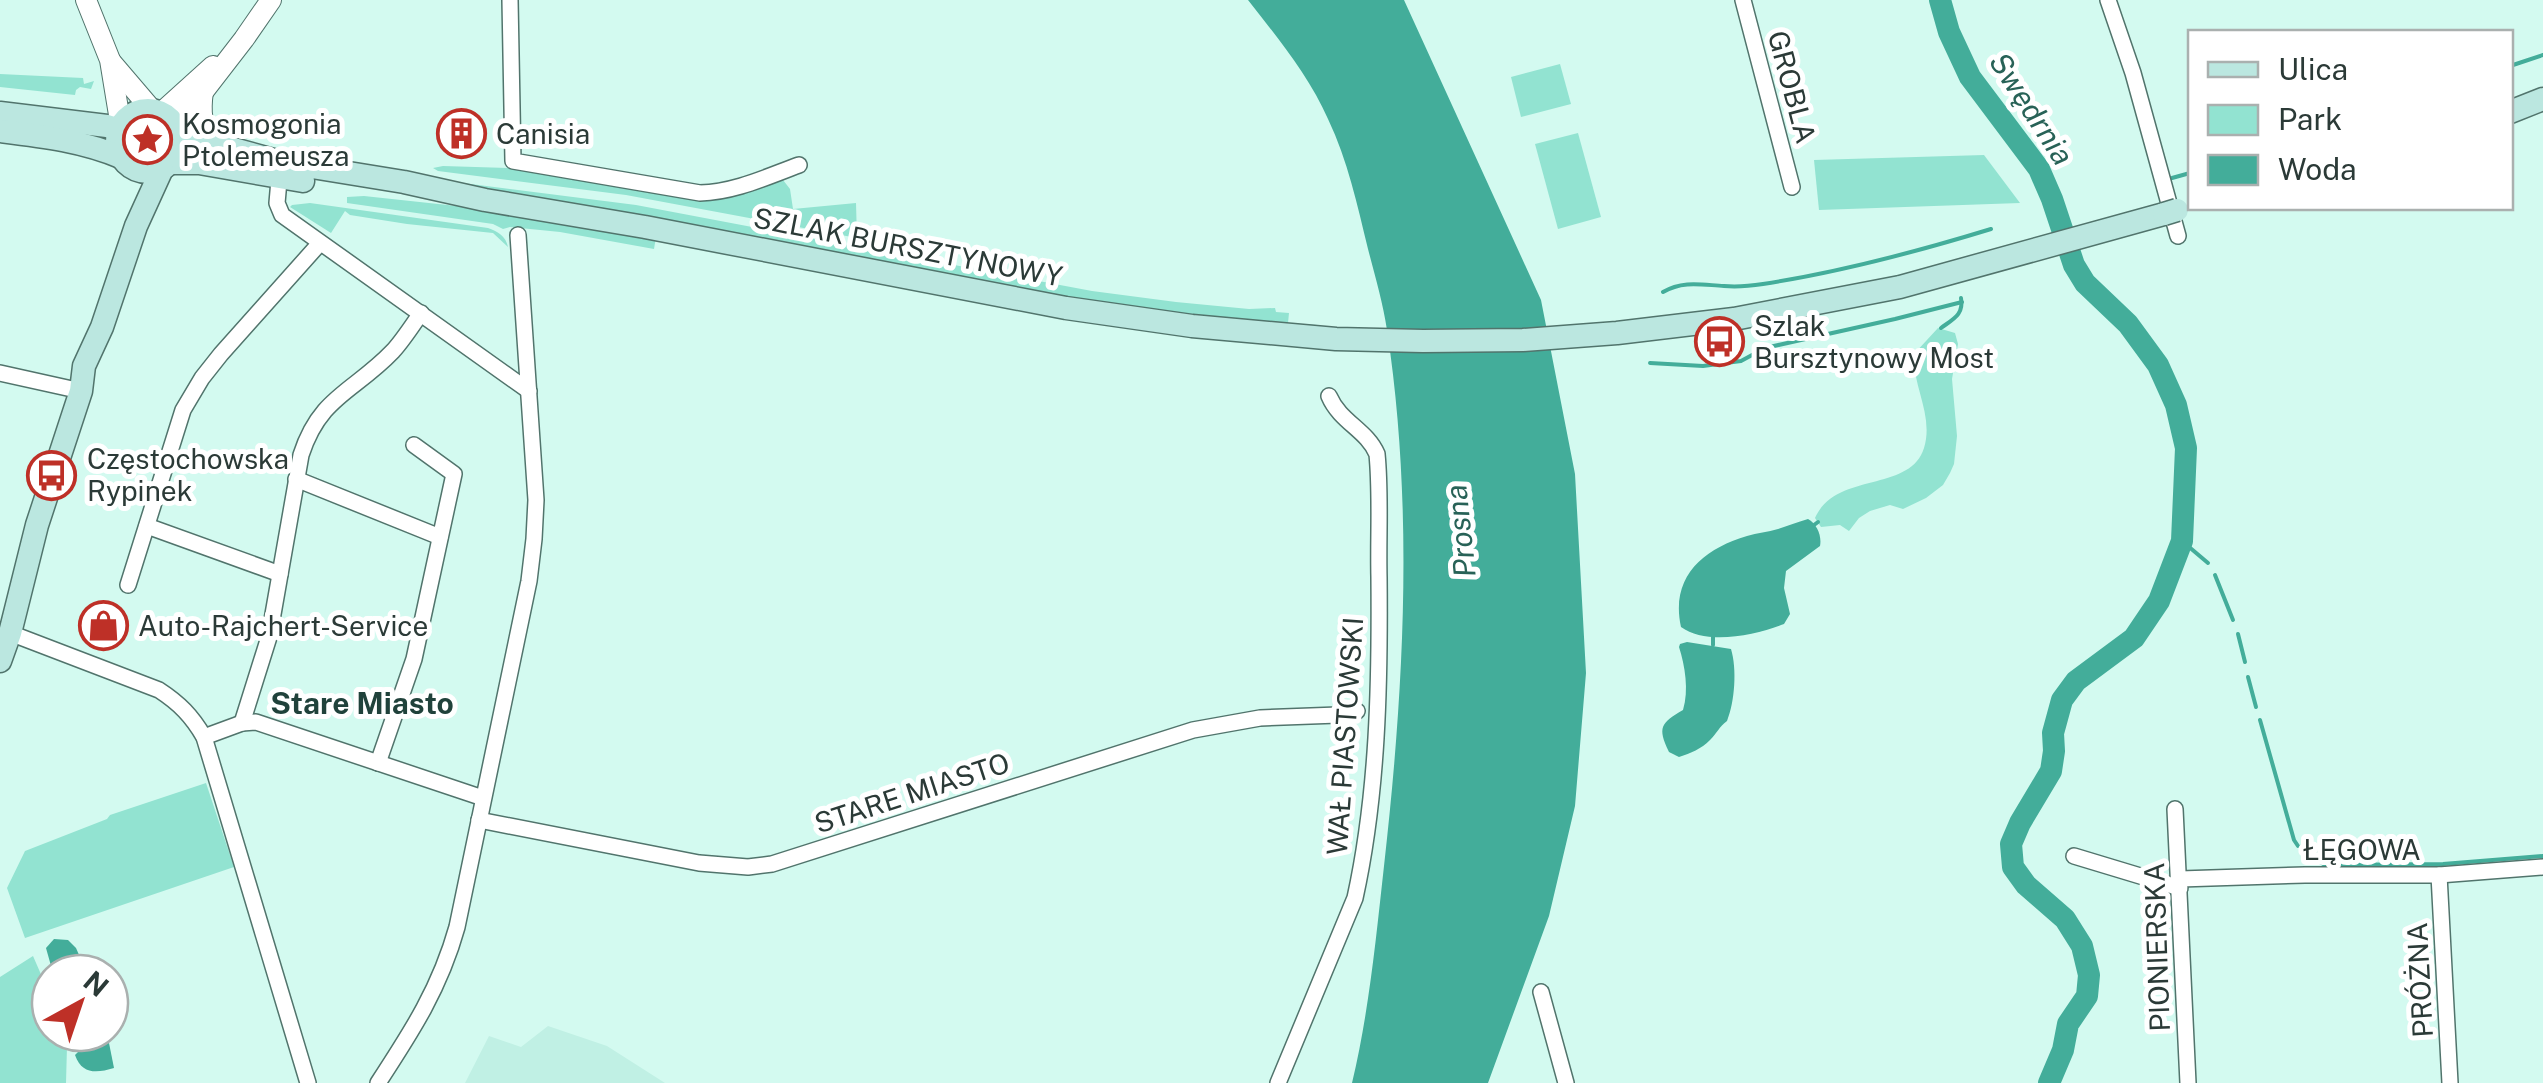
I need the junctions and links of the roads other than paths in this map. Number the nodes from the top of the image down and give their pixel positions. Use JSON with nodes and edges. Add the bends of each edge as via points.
{"nodes":[{"id":1,"x":86,"y":0,"type":"edge"},
{"id":2,"x":272,"y":0,"type":"edge"},
{"id":3,"x":510,"y":0,"type":"edge"},
{"id":4,"x":1743,"y":0,"type":"edge"},
{"id":5,"x":2108,"y":0,"type":"edge"},
{"id":6,"x":235,"y":50,"type":"junction"},
{"id":7,"x":110,"y":60,"type":"junction"},
{"id":8,"x":204,"y":92,"type":"junction"},
{"id":9,"x":116,"y":95,"type":"junction"},
{"id":10,"x":2543,"y":100,"type":"edge"},
{"id":11,"x":2543,"y":110,"type":"edge"},
{"id":12,"x":0,"y":113,"type":"edge"},
{"id":13,"x":2513,"y":114,"type":"edge"},
{"id":14,"x":2513,"y":115,"type":"edge"},
{"id":15,"x":167,"y":121,"type":"junction"},
{"id":16,"x":92,"y":125,"type":"junction"},
{"id":17,"x":120,"y":128,"type":"junction"},
{"id":18,"x":0,"y":131,"type":"edge"},
{"id":19,"x":215,"y":143,"type":"junction"},
{"id":20,"x":128,"y":163,"type":"junction"},
{"id":21,"x":798,"y":165,"type":"dead end"},
{"id":22,"x":166,"y":166,"type":"junction"},
{"id":23,"x":280,"y":170,"type":"junction"},
{"id":24,"x":1792,"y":188,"type":"dead end"},
{"id":25,"x":2177,"y":210,"type":"edge"},
{"id":26,"x":136,"y":226,"type":"junction"},
{"id":27,"x":518,"y":235,"type":"dead end"},
{"id":28,"x":2178,"y":236,"type":"dead end"},
{"id":29,"x":320,"y":243,"type":"junction"},
{"id":30,"x":421,"y":313,"type":"junction"},
{"id":31,"x":0,"y":373,"type":"edge"},
{"id":32,"x":529,"y":390,"type":"junction"},
{"id":33,"x":81,"y":391,"type":"junction"},
{"id":34,"x":1329,"y":396,"type":"dead end"},
{"id":35,"x":414,"y":445,"type":"dead end"},
{"id":36,"x":296,"y":479,"type":"junction"},
{"id":37,"x":147,"y":526,"type":"junction"},
{"id":38,"x":440,"y":537,"type":"junction"},
{"id":39,"x":280,"y":574,"type":"junction"},
{"id":40,"x":128,"y":585,"type":"dead end"},
{"id":41,"x":10,"y":632,"type":"junction"},
{"id":42,"x":0,"y":660,"type":"edge"},
{"id":43,"x":1357,"y":711,"type":"dead end"},
{"id":44,"x":242,"y":723,"type":"junction"},
{"id":45,"x":204,"y":737,"type":"junction"},
{"id":46,"x":378,"y":763,"type":"junction"},
{"id":47,"x":484,"y":798,"type":"junction"},
{"id":48,"x":2175,"y":810,"type":"dead end"},
{"id":49,"x":479,"y":820,"type":"junction"},
{"id":50,"x":2074,"y":856,"type":"dead end"},
{"id":51,"x":2543,"y":867,"type":"edge"},
{"id":52,"x":2439,"y":875,"type":"junction"},
{"id":53,"x":2180,"y":884,"type":"junction"},
{"id":54,"x":1540,"y":992,"type":"dead end"},
{"id":55,"x":308,"y":1083,"type":"edge"},
{"id":56,"x":378,"y":1083,"type":"edge"},
{"id":57,"x":1278,"y":1083,"type":"edge"},
{"id":58,"x":1566,"y":1083,"type":"edge"},
{"id":59,"x":2188,"y":1083,"type":"edge"},
{"id":60,"x":2450,"y":1083,"type":"edge"}],
"edges":[{"from":1,"to":7,"type":"street"},
{"from":2,"to":6,"type":"street"},
{"from":3,"to":21,"type":"street","via":[[514,162],[700,193],[742,187]]},
{"from":4,"to":24,"type":"street","name":"GROBLA"},
{"from":5,"to":28,"type":"street"},
{"from":6,"to":8,"type":"street"},
{"from":6,"to":15,"type":"street","via":[[186,88]]},
{"from":7,"to":9,"type":"street"},
{"from":7,"to":15,"type":"street"},
{"from":8,"to":15,"type":"street"},
{"from":8,"to":19,"type":"street","via":[[203,124]]},
{"from":9,"to":16,"type":"street"},
{"from":9,"to":17,"type":"street"},
{"from":10,"to":13,"type":"main road"},
{"from":11,"to":14,"type":"main road"},
{"from":12,"to":16,"type":"main road"},
{"from":15,"to":17,"type":"main road","via":[[137,112]]},
{"from":15,"to":19,"type":"main road","name":"SZLAK BURSZTYNOWY"},
{"from":15,"to":22,"type":"main road","via":[[178,149]]},
{"from":16,"to":17,"type":"main road"},
{"from":17,"to":20,"type":"main road","via":[[118,142]]},
{"from":18,"to":20,"type":"main road","via":[[98,149]]},
{"from":19,"to":23,"type":"main road","name":"SZLAK BURSZTYNOWY"},
{"from":20,"to":22,"type":"main road","via":[[148,172]]},
{"from":20,"to":26,"type":"main road"},
{"from":22,"to":23,"type":"main road","name":"SZLAK BURSZTYNOWY"},
{"from":22,"to":26,"type":"main road"},
{"from":23,"to":25,"type":"main road","name":"SZLAK BURSZTYNOWY","via":[[404,182],[1116,316],[1367,340],[1570,337],[1802,308]]},
{"from":23,"to":29,"type":"street","via":[[282,216]]},
{"from":26,"to":33,"type":"main road","via":[[84,366]]},
{"from":27,"to":32,"type":"street"},
{"from":29,"to":30,"type":"street"},
{"from":29,"to":37,"type":"street","via":[[191,394]]},
{"from":30,"to":32,"type":"street"},
{"from":30,"to":36,"type":"street","via":[[394,350],[322,413]]},
{"from":31,"to":33,"type":"street"},
{"from":32,"to":47,"type":"street","via":[[534,539]]},
{"from":33,"to":41,"type":"main road"},
{"from":34,"to":57,"type":"street","name":"WAŁ PIASTOWSKI","via":[[1377,454],[1375,742],[1355,898]]},
{"from":35,"to":38,"type":"street","via":[[454,474]]},
{"from":36,"to":38,"type":"street"},
{"from":36,"to":39,"type":"street"},
{"from":37,"to":39,"type":"street"},
{"from":37,"to":40,"type":"street"},
{"from":38,"to":46,"type":"street","via":[[414,659]]},
{"from":39,"to":44,"type":"street"},
{"from":41,"to":42,"type":"main road"},
{"from":41,"to":45,"type":"street","via":[[159,690],[193,717]]},
{"from":43,"to":49,"type":"street","name":"STARE MIASTO","via":[[1193,730],[748,867],[699,864]]},
{"from":44,"to":45,"type":"street"},
{"from":44,"to":46,"type":"street"},
{"from":45,"to":55,"type":"street"},
{"from":46,"to":47,"type":"street"},
{"from":47,"to":49,"type":"street"},
{"from":48,"to":53,"type":"street","name":"PIONIERSKA"},
{"from":49,"to":56,"type":"street","via":[[446,964]]},
{"from":50,"to":53,"type":"street","name":"ŁĘGOWA"},
{"from":51,"to":52,"type":"street","name":"ŁĘGOWA"},
{"from":52,"to":53,"type":"street","name":"ŁĘGOWA"},
{"from":52,"to":60,"type":"street","name":"PRÓŻNA"},
{"from":53,"to":59,"type":"street","name":"PIONIERSKA"},
{"from":54,"to":58,"type":"street"}]}
